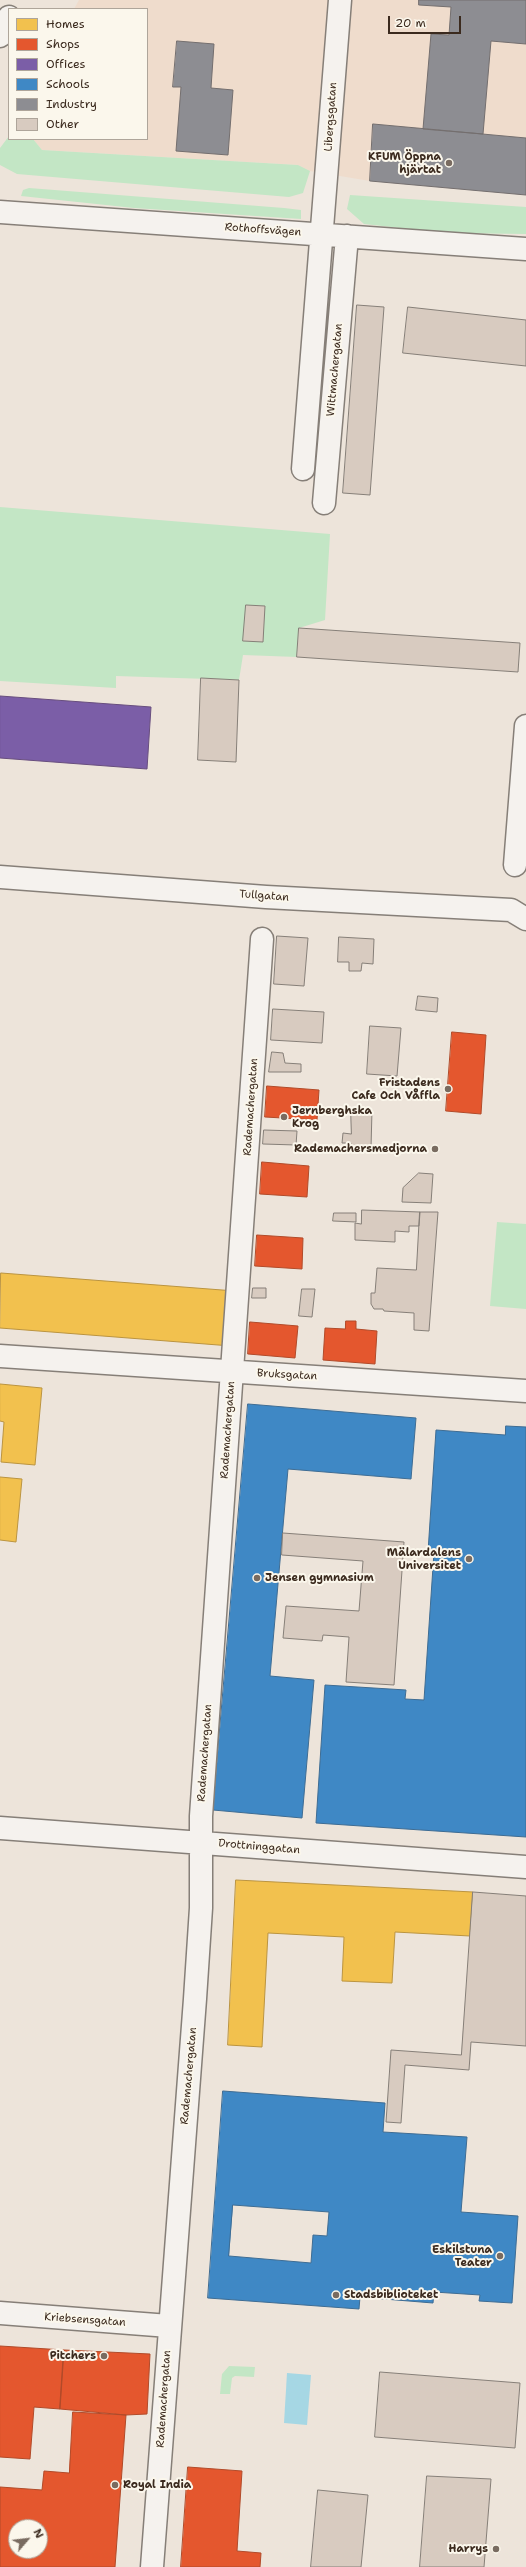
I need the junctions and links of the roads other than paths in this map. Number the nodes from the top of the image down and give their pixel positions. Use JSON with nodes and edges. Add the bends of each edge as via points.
{"nodes":[{"id":1,"x":340,"y":0,"type":"edge"},
{"id":2,"x":8,"y":19,"type":"edge"},
{"id":3,"x":0,"y":36,"type":"edge"},
{"id":4,"x":0,"y":212,"type":"edge"},
{"id":5,"x":322,"y":234,"type":"junction"},
{"id":6,"x":347,"y":236,"type":"junction"},
{"id":7,"x":526,"y":249,"type":"edge"},
{"id":8,"x":303,"y":469,"type":"dead end"},
{"id":9,"x":324,"y":503,"type":"dead end"},
{"id":10,"x":526,"y":726,"type":"edge"},
{"id":11,"x":515,"y":865,"type":"dead end"},
{"id":12,"x":0,"y":877,"type":"edge"},
{"id":13,"x":526,"y":919,"type":"edge"},
{"id":14,"x":262,"y":939,"type":"dead end"},
{"id":15,"x":0,"y":1356,"type":"edge"},
{"id":16,"x":233,"y":1372,"type":"junction"},
{"id":17,"x":526,"y":1391,"type":"edge"},
{"id":18,"x":0,"y":1828,"type":"edge"},
{"id":19,"x":199,"y":1843,"type":"junction"},
{"id":20,"x":523,"y":1869,"type":"edge"},
{"id":21,"x":0,"y":2313,"type":"edge"},
{"id":22,"x":169,"y":2326,"type":"junction"},
{"id":23,"x":152,"y":2567,"type":"edge"}],
"edges":[{"from":1,"to":5,"type":"street","name":"Libergsgatan"},
{"from":2,"to":3,"type":"street"},
{"from":4,"to":5,"type":"street","name":"Rothoffsvägen"},
{"from":5,"to":6,"type":"street","name":"Rothoffsvägen"},
{"from":5,"to":8,"type":"street"},
{"from":6,"to":7,"type":"street","name":"Rothoffsvägen"},
{"from":6,"to":9,"type":"street","name":"Wittmachergatan"},
{"from":10,"to":11,"type":"street"},
{"from":12,"to":13,"type":"street","name":"Tullgatan","via":[[266,897],[511,910]]},
{"from":14,"to":16,"type":"street","name":"Rademachergatan"},
{"from":15,"to":16,"type":"street","name":"Bruksgatan"},
{"from":16,"to":17,"type":"street","name":"Bruksgatan"},
{"from":16,"to":19,"type":"street","name":"Rademachergatan"},
{"from":18,"to":19,"type":"street","name":"Drottninggatan"},
{"from":19,"to":20,"type":"street","name":"Drottninggatan"},
{"from":19,"to":22,"type":"street","name":"Rademachergatan","via":[[201,1908]]},
{"from":21,"to":22,"type":"street","name":"Kriebsensgatan"},
{"from":22,"to":23,"type":"street","name":"Rademachergatan"}]}
